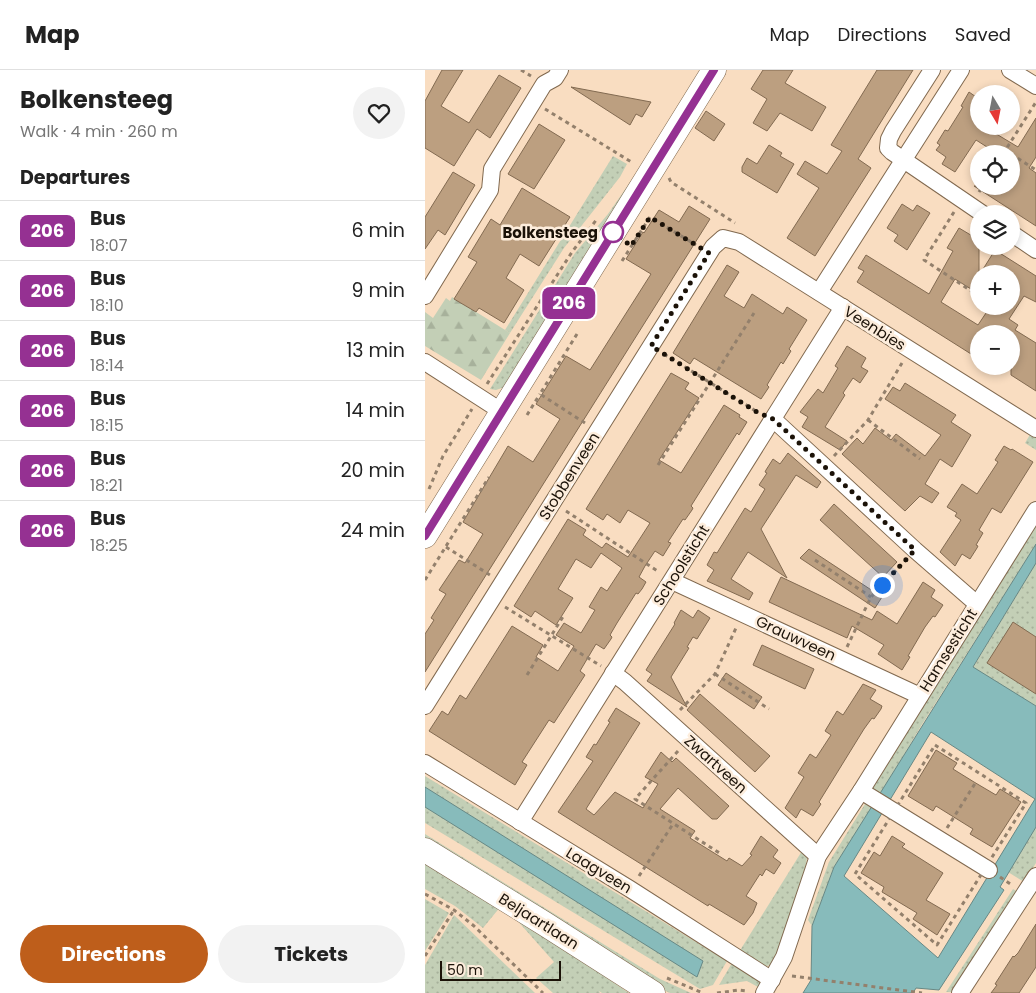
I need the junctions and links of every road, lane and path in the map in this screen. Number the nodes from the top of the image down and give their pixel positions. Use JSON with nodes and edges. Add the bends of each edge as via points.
{"nodes":[{"id":1,"x":561,"y":70,"type":"edge"},
{"id":2,"x":714,"y":70,"type":"edge"},
{"id":3,"x":932,"y":70,"type":"edge"},
{"id":4,"x":961,"y":70,"type":"edge"},
{"id":5,"x":1011,"y":70,"type":"edge"},
{"id":6,"x":1036,"y":86,"type":"edge"},
{"id":7,"x":533,"y":102,"type":"junction"},
{"id":8,"x":1036,"y":102,"type":"edge"},
{"id":9,"x":1008,"y":145,"type":"edge"},
{"id":10,"x":903,"y":159,"type":"junction"},
{"id":11,"x":1020,"y":160,"type":"edge"},
{"id":12,"x":644,"y":163,"type":"junction"},
{"id":13,"x":1036,"y":170,"type":"edge"},
{"id":14,"x":962,"y":200,"type":"junction"},
{"id":15,"x":970,"y":205,"type":"edge"},
{"id":16,"x":601,"y":213,"type":"dead end"},
{"id":17,"x":738,"y":225,"type":"dead end"},
{"id":18,"x":1020,"y":239,"type":"edge"},
{"id":19,"x":711,"y":250,"type":"junction"},
{"id":20,"x":1036,"y":250,"type":"edge"},
{"id":21,"x":622,"y":261,"type":"dead end"},
{"id":22,"x":970,"y":290,"type":"edge"},
{"id":23,"x":819,"y":292,"type":"junction"},
{"id":24,"x":425,"y":296,"type":"edge"},
{"id":25,"x":843,"y":307,"type":"junction"},
{"id":26,"x":754,"y":313,"type":"dead end"},
{"id":27,"x":577,"y":334,"type":"dead end"},
{"id":28,"x":651,"y":346,"type":"junction"},
{"id":29,"x":910,"y":350,"type":"junction"},
{"id":30,"x":425,"y":362,"type":"edge"},
{"id":31,"x":710,"y":383,"type":"junction"},
{"id":32,"x":540,"y":394,"type":"junction"},
{"id":33,"x":480,"y":396,"type":"junction"},
{"id":34,"x":501,"y":411,"type":"junction"},
{"id":35,"x":527,"y":416,"type":"dead end"},
{"id":36,"x":773,"y":419,"type":"junction"},
{"id":37,"x":868,"y":420,"type":"junction"},
{"id":38,"x":1036,"y":429,"type":"edge"},
{"id":39,"x":597,"y":431,"type":"junction"},
{"id":40,"x":920,"y":459,"type":"dead end"},
{"id":41,"x":658,"y":465,"type":"dead end"},
{"id":42,"x":823,"y":467,"type":"junction"},
{"id":43,"x":489,"y":477,"type":"dead end"},
{"id":44,"x":426,"y":497,"type":"dead end"},
{"id":45,"x":553,"y":503,"type":"junction"},
{"id":46,"x":1036,"y":510,"type":"edge"},
{"id":47,"x":425,"y":536,"type":"edge"},
{"id":48,"x":446,"y":547,"type":"junction"},
{"id":49,"x":915,"y":550,"type":"junction"},
{"id":50,"x":815,"y":560,"type":"dead end"},
{"id":51,"x":425,"y":580,"type":"edge"},
{"id":52,"x":672,"y":581,"type":"junction"},
{"id":53,"x":503,"y":582,"type":"junction"},
{"id":54,"x":871,"y":597,"type":"junction"},
{"id":55,"x":492,"y":599,"type":"junction"},
{"id":56,"x":977,"y":604,"type":"junction"},
{"id":57,"x":743,"y":614,"type":"junction"},
{"id":58,"x":564,"y":615,"type":"dead end"},
{"id":59,"x":551,"y":636,"type":"junction"},
{"id":60,"x":842,"y":660,"type":"junction"},
{"id":61,"x":613,"y":673,"type":"junction"},
{"id":62,"x":527,"y":674,"type":"dead end"},
{"id":63,"x":715,"y":674,"type":"junction"},
{"id":64,"x":920,"y":696,"type":"junction"},
{"id":65,"x":425,"y":706,"type":"edge"},
{"id":66,"x":769,"y":709,"type":"dead end"},
{"id":67,"x":669,"y":722,"type":"junction"},
{"id":68,"x":689,"y":739,"type":"junction"},
{"id":69,"x":425,"y":763,"type":"edge"},
{"id":70,"x":976,"y":782,"type":"dead end"},
{"id":71,"x":865,"y":794,"type":"junction"},
{"id":72,"x":520,"y":822,"type":"junction"},
{"id":73,"x":673,"y":824,"type":"junction"},
{"id":74,"x":940,"y":840,"type":"junction"},
{"id":75,"x":425,"y":850,"type":"edge"},
{"id":76,"x":721,"y":854,"type":"dead end"},
{"id":77,"x":818,"y":856,"type":"junction"},
{"id":78,"x":989,"y":870,"type":"dead end"},
{"id":79,"x":1036,"y":876,"type":"edge"},
{"id":80,"x":630,"y":889,"type":"junction"},
{"id":81,"x":425,"y":894,"type":"edge"},
{"id":82,"x":455,"y":910,"type":"junction"},
{"id":83,"x":425,"y":956,"type":"edge"},
{"id":84,"x":805,"y":978,"type":"dead end"},
{"id":85,"x":768,"y":986,"type":"edge"},
{"id":86,"x":543,"y":993,"type":"edge"},
{"id":87,"x":653,"y":993,"type":"edge"},
{"id":88,"x":717,"y":993,"type":"edge"},
{"id":89,"x":751,"y":993,"type":"edge"},
{"id":90,"x":923,"y":993,"type":"edge"},
{"id":91,"x":960,"y":993,"type":"edge"}],
"edges":[{"from":1,"to":7,"type":"street","via":[[545,84]]},
{"from":2,"to":12,"type":"street"},
{"from":3,"to":10,"type":"street","via":[[889,139],[888,148]]},
{"from":4,"to":10,"type":"street"},
{"from":5,"to":6,"type":"street"},
{"from":7,"to":12,"type":"path"},
{"from":7,"to":24,"type":"street","via":[[492,169],[490,190]]},
{"from":8,"to":9,"type":"path"},
{"from":10,"to":14,"type":"street"},
{"from":10,"to":23,"type":"street"},
{"from":11,"to":13,"type":"path"},
{"from":12,"to":17,"type":"path","via":[[668,174],[671,182]]},
{"from":12,"to":34,"type":"street"},
{"from":14,"to":15,"type":"street"},
{"from":14,"to":22,"type":"path","via":[[924,260]]},
{"from":16,"to":33,"type":"path","via":[[572,252]]},
{"from":18,"to":20,"type":"street"},
{"from":19,"to":21,"type":"path","via":[[650,217]]},
{"from":19,"to":23,"type":"street","name":"Veenbies","via":[[723,238],[739,242]]},
{"from":19,"to":28,"type":"street","name":"Stobbenveen"},
{"from":23,"to":25,"type":"street","name":"Veenbies"},
{"from":25,"to":29,"type":"street","name":"Veenbies"},
{"from":25,"to":36,"type":"street","name":"Schoolsticht"},
{"from":26,"to":31,"type":"path"},
{"from":27,"to":32,"type":"path"},
{"from":28,"to":31,"type":"path"},
{"from":28,"to":39,"type":"street","name":"Stobbenveen"},
{"from":29,"to":37,"type":"path"},
{"from":29,"to":38,"type":"street","name":"Veenbies"},
{"from":30,"to":33,"type":"street"},
{"from":31,"to":36,"type":"path"},
{"from":31,"to":41,"type":"path"},
{"from":32,"to":35,"type":"path"},
{"from":32,"to":39,"type":"path"},
{"from":33,"to":34,"type":"street"},
{"from":33,"to":44,"type":"path","via":[[443,456]]},
{"from":34,"to":47,"type":"street"},
{"from":36,"to":42,"type":"street"},
{"from":36,"to":52,"type":"street","name":"Schoolsticht"},
{"from":37,"to":40,"type":"path"},
{"from":37,"to":42,"type":"path"},
{"from":39,"to":45,"type":"street","name":"Stobbenveen"},
{"from":42,"to":49,"type":"street"},
{"from":43,"to":48,"type":"path"},
{"from":45,"to":52,"type":"path"},
{"from":45,"to":53,"type":"street","name":"Stobbenveen"},
{"from":46,"to":56,"type":"street","name":"Hamsesticht"},
{"from":48,"to":51,"type":"path"},
{"from":48,"to":53,"type":"path"},
{"from":49,"to":54,"type":"path"},
{"from":49,"to":56,"type":"street"},
{"from":50,"to":54,"type":"path"},
{"from":52,"to":57,"type":"street","name":"Grauwveen"},
{"from":52,"to":61,"type":"street","name":"Schoolsticht"},
{"from":53,"to":55,"type":"street","name":"Stobbenveen"},
{"from":54,"to":60,"type":"path"},
{"from":55,"to":59,"type":"path"},
{"from":55,"to":65,"type":"street","name":"Stobbenveen"},
{"from":56,"to":64,"type":"street","name":"Hamsesticht"},
{"from":57,"to":60,"type":"street","name":"Grauwveen"},
{"from":57,"to":63,"type":"path"},
{"from":58,"to":59,"type":"path"},
{"from":59,"to":61,"type":"path"},
{"from":59,"to":62,"type":"path"},
{"from":60,"to":64,"type":"street","name":"Grauwveen"},
{"from":61,"to":67,"type":"street","name":"Zwartveen"},
{"from":61,"to":72,"type":"street","name":"Schoolsticht"},
{"from":63,"to":66,"type":"path"},
{"from":63,"to":67,"type":"path"},
{"from":64,"to":71,"type":"street","name":"Hamsesticht"},
{"from":67,"to":68,"type":"street","name":"Zwartveen"},
{"from":68,"to":73,"type":"path","via":[[635,799]]},
{"from":68,"to":77,"type":"street","name":"Zwartveen"},
{"from":69,"to":72,"type":"street","name":"Laagveen"},
{"from":70,"to":74,"type":"path"},
{"from":71,"to":74,"type":"street"},
{"from":71,"to":77,"type":"street","name":"Hamsesticht"},
{"from":72,"to":80,"type":"street","name":"Laagveen"},
{"from":73,"to":76,"type":"path"},
{"from":73,"to":80,"type":"path"},
{"from":74,"to":78,"type":"street"},
{"from":75,"to":87,"type":"street","name":"Beljaartlaan"},
{"from":77,"to":85,"type":"street","name":"Hamsesticht","via":[[784,957]]},
{"from":79,"to":91,"type":"street"},
{"from":80,"to":85,"type":"street","name":"Laagveen"},
{"from":81,"to":82,"type":"path"},
{"from":82,"to":83,"type":"path"},
{"from":82,"to":86,"type":"path"},
{"from":84,"to":90,"type":"path"},
{"from":88,"to":89,"type":"path","via":[[739,990]]}]}
